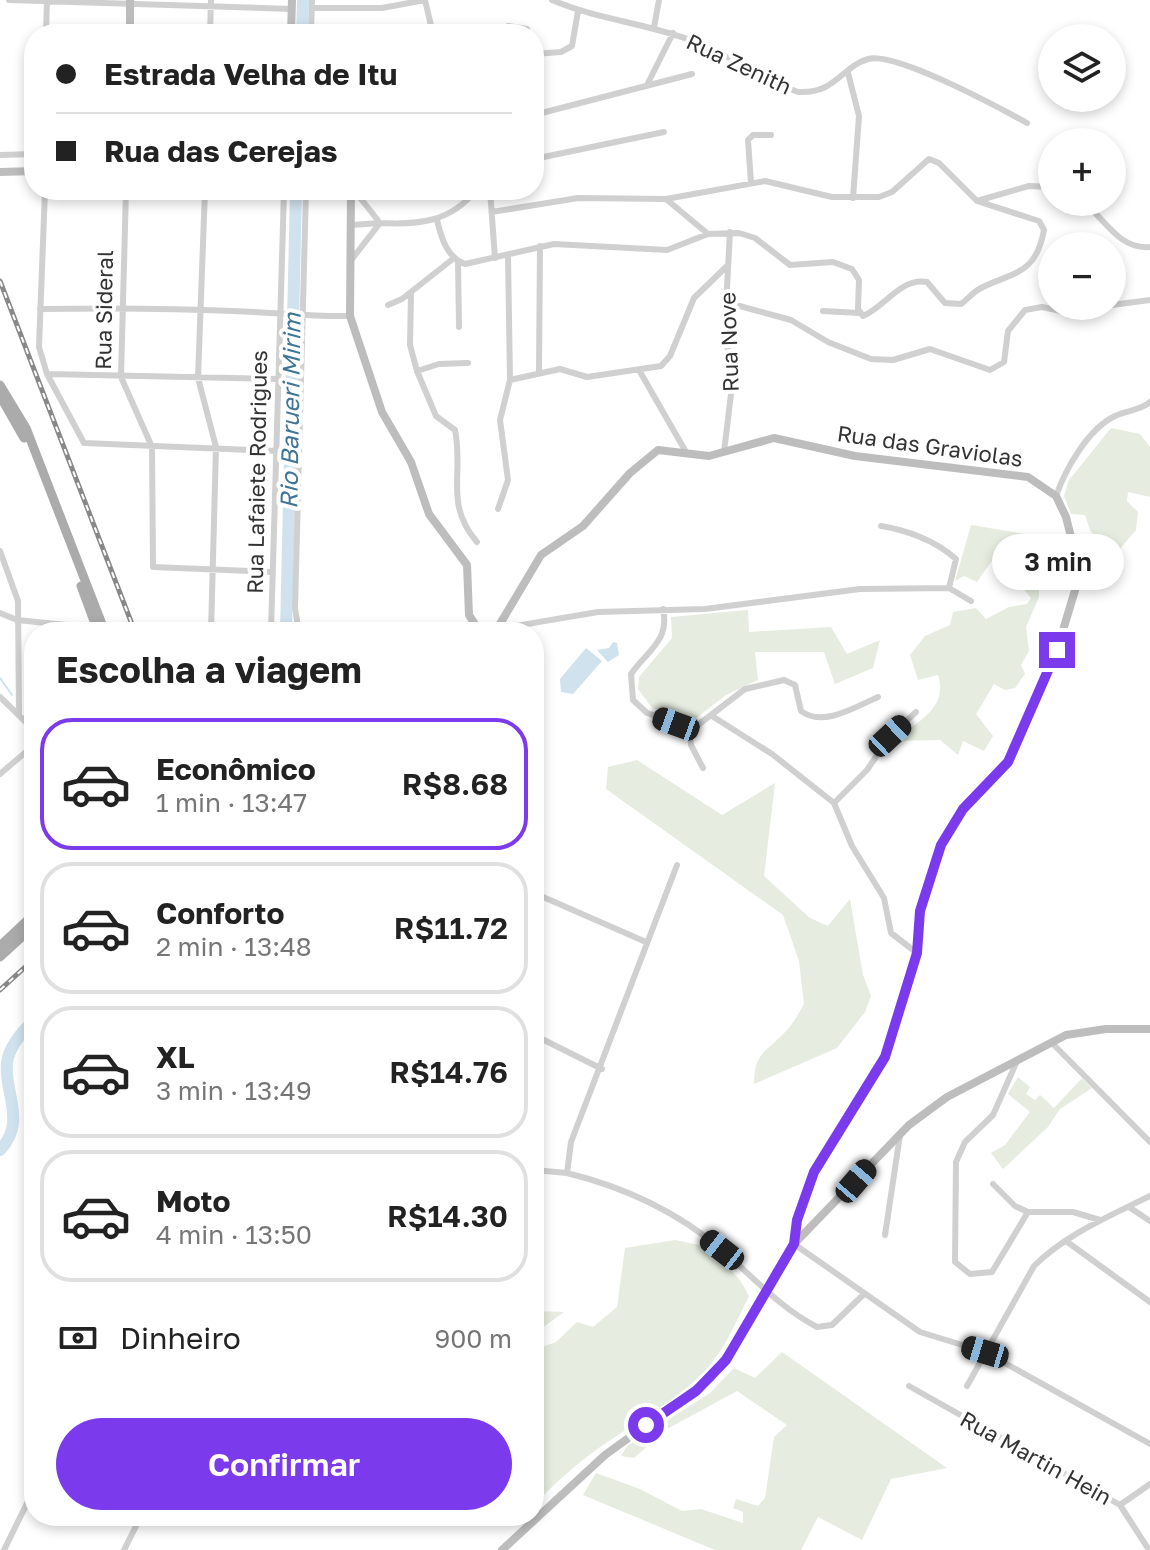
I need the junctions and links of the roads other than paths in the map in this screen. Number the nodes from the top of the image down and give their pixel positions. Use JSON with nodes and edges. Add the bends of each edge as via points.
{"nodes":[{"id":1,"x":9,"y":0,"type":"edge"},
{"id":2,"x":47,"y":0,"type":"edge"},
{"id":3,"x":425,"y":0,"type":"edge"},
{"id":4,"x":552,"y":0,"type":"edge"},
{"id":5,"x":659,"y":0,"type":"edge"},
{"id":6,"x":130,"y":2,"type":"edge"},
{"id":7,"x":211,"y":4,"type":"edge"},
{"id":8,"x":312,"y":4,"type":"edge"},
{"id":9,"x":292,"y":5,"type":"edge"},
{"id":10,"x":578,"y":11,"type":"junction"},
{"id":11,"x":46,"y":24,"type":"edge"},
{"id":12,"x":130,"y":24,"type":"edge"},
{"id":13,"x":210,"y":24,"type":"edge"},
{"id":14,"x":311,"y":24,"type":"edge"},
{"id":15,"x":431,"y":24,"type":"edge"},
{"id":16,"x":654,"y":27,"type":"junction"},
{"id":17,"x":673,"y":33,"type":"junction"},
{"id":18,"x":544,"y":53,"type":"edge"},
{"id":19,"x":848,"y":73,"type":"junction"},
{"id":20,"x":692,"y":74,"type":"dead end"},
{"id":21,"x":648,"y":83,"type":"junction"},
{"id":22,"x":544,"y":112,"type":"edge"},
{"id":23,"x":1027,"y":123,"type":"dead end"},
{"id":24,"x":664,"y":132,"type":"dead end"},
{"id":25,"x":771,"y":135,"type":"dead end"},
{"id":26,"x":24,"y":154,"type":"edge"},
{"id":27,"x":0,"y":155,"type":"edge"},
{"id":28,"x":544,"y":157,"type":"edge"},
{"id":29,"x":24,"y":171,"type":"edge"},
{"id":30,"x":0,"y":172,"type":"edge"},
{"id":31,"x":751,"y":183,"type":"junction"},
{"id":32,"x":1038,"y":186,"type":"edge"},
{"id":33,"x":853,"y":198,"type":"junction"},
{"id":34,"x":666,"y":199,"type":"junction"},
{"id":35,"x":45,"y":200,"type":"edge"},
{"id":36,"x":125,"y":200,"type":"edge"},
{"id":37,"x":205,"y":200,"type":"edge"},
{"id":38,"x":284,"y":200,"type":"edge"},
{"id":39,"x":305,"y":200,"type":"edge"},
{"id":40,"x":353,"y":200,"type":"edge"},
{"id":41,"x":361,"y":200,"type":"edge"},
{"id":42,"x":466,"y":200,"type":"edge"},
{"id":43,"x":491,"y":200,"type":"edge"},
{"id":44,"x":977,"y":201,"type":"junction"},
{"id":45,"x":492,"y":212,"type":"junction"},
{"id":46,"x":1099,"y":216,"type":"edge"},
{"id":47,"x":437,"y":220,"type":"junction"},
{"id":48,"x":380,"y":223,"type":"junction"},
{"id":49,"x":352,"y":225,"type":"junction"},
{"id":50,"x":730,"y":232,"type":"junction"},
{"id":51,"x":708,"y":234,"type":"junction"},
{"id":52,"x":540,"y":246,"type":"junction"},
{"id":53,"x":1150,"y":247,"type":"edge"},
{"id":54,"x":508,"y":255,"type":"junction"},
{"id":55,"x":495,"y":258,"type":"junction"},
{"id":56,"x":352,"y":259,"type":"junction"},
{"id":57,"x":456,"y":260,"type":"junction"},
{"id":58,"x":727,"y":266,"type":"junction"},
{"id":59,"x":411,"y":293,"type":"junction"},
{"id":60,"x":1150,"y":300,"type":"edge"},
{"id":61,"x":725,"y":302,"type":"junction"},
{"id":62,"x":1126,"y":303,"type":"edge"},
{"id":63,"x":388,"y":305,"type":"dead end"},
{"id":64,"x":120,"y":308,"type":"junction"},
{"id":65,"x":1038,"y":308,"type":"edge"},
{"id":66,"x":40,"y":309,"type":"junction"},
{"id":67,"x":201,"y":310,"type":"junction"},
{"id":68,"x":823,"y":311,"type":"dead end"},
{"id":69,"x":281,"y":313,"type":"junction"},
{"id":70,"x":859,"y":313,"type":"junction"},
{"id":71,"x":298,"y":316,"type":"junction"},
{"id":72,"x":350,"y":316,"type":"junction"},
{"id":73,"x":459,"y":327,"type":"dead end"},
{"id":74,"x":468,"y":363,"type":"dead end"},
{"id":75,"x":639,"y":370,"type":"junction"},
{"id":76,"x":417,"y":371,"type":"junction"},
{"id":77,"x":539,"y":372,"type":"junction"},
{"id":78,"x":47,"y":374,"type":"junction"},
{"id":79,"x":121,"y":377,"type":"junction"},
{"id":80,"x":198,"y":378,"type":"junction"},
{"id":81,"x":279,"y":379,"type":"junction"},
{"id":82,"x":510,"y":380,"type":"junction"},
{"id":83,"x":0,"y":385,"type":"edge"},
{"id":84,"x":0,"y":396,"type":"edge"},
{"id":85,"x":1150,"y":402,"type":"edge"},
{"id":86,"x":152,"y":447,"type":"junction"},
{"id":87,"x":216,"y":447,"type":"junction"},
{"id":88,"x":277,"y":451,"type":"junction"},
{"id":89,"x":686,"y":452,"type":"junction"},
{"id":90,"x":724,"y":452,"type":"junction"},
{"id":91,"x":1056,"y":496,"type":"junction"},
{"id":92,"x":498,"y":509,"type":"dead end"},
{"id":93,"x":881,"y":526,"type":"dead end"},
{"id":94,"x":477,"y":542,"type":"dead end"},
{"id":95,"x":0,"y":551,"type":"edge"},
{"id":96,"x":213,"y":568,"type":"junction"},
{"id":97,"x":272,"y":572,"type":"junction"},
{"id":98,"x":949,"y":588,"type":"junction"},
{"id":99,"x":971,"y":601,"type":"dead end"},
{"id":100,"x":663,"y":609,"type":"junction"},
{"id":101,"x":0,"y":613,"type":"edge"},
{"id":102,"x":17,"y":620,"type":"junction"},
{"id":103,"x":32,"y":622,"type":"edge"},
{"id":104,"x":97,"y":622,"type":"edge"},
{"id":105,"x":97,"y":622,"type":"edge"},
{"id":106,"x":211,"y":622,"type":"edge"},
{"id":107,"x":271,"y":622,"type":"edge"},
{"id":108,"x":297,"y":622,"type":"edge"},
{"id":109,"x":471,"y":622,"type":"edge"},
{"id":110,"x":501,"y":622,"type":"edge"},
{"id":111,"x":539,"y":622,"type":"edge"},
{"id":112,"x":0,"y":697,"type":"edge"},
{"id":113,"x":878,"y":697,"type":"dead end"},
{"id":114,"x":916,"y":712,"type":"dead end"},
{"id":115,"x":19,"y":715,"type":"junction"},
{"id":116,"x":712,"y":716,"type":"junction"},
{"id":117,"x":24,"y":720,"type":"edge"},
{"id":118,"x":689,"y":728,"type":"junction"},
{"id":119,"x":24,"y":754,"type":"edge"},
{"id":120,"x":703,"y":768,"type":"dead end"},
{"id":121,"x":0,"y":774,"type":"edge"},
{"id":122,"x":834,"y":803,"type":"junction"},
{"id":123,"x":677,"y":865,"type":"dead end"},
{"id":124,"x":544,"y":897,"type":"edge"},
{"id":125,"x":24,"y":923,"type":"edge"},
{"id":126,"x":24,"y":935,"type":"edge"},
{"id":127,"x":646,"y":942,"type":"junction"},
{"id":128,"x":0,"y":946,"type":"edge"},
{"id":129,"x":917,"y":953,"type":"junction"},
{"id":130,"x":0,"y":957,"type":"edge"},
{"id":131,"x":1150,"y":1029,"type":"edge"},
{"id":132,"x":544,"y":1040,"type":"edge"},
{"id":133,"x":1052,"y":1043,"type":"junction"},
{"id":134,"x":1017,"y":1061,"type":"junction"},
{"id":135,"x":602,"y":1069,"type":"junction"},
{"id":136,"x":900,"y":1135,"type":"junction"},
{"id":137,"x":1150,"y":1142,"type":"edge"},
{"id":138,"x":544,"y":1171,"type":"edge"},
{"id":139,"x":567,"y":1173,"type":"junction"},
{"id":140,"x":993,"y":1184,"type":"dead end"},
{"id":141,"x":1150,"y":1196,"type":"edge"},
{"id":142,"x":1129,"y":1207,"type":"junction"},
{"id":143,"x":1028,"y":1212,"type":"junction"},
{"id":144,"x":1100,"y":1220,"type":"junction"},
{"id":145,"x":1150,"y":1221,"type":"edge"},
{"id":146,"x":885,"y":1235,"type":"dead end"},
{"id":147,"x":1066,"y":1241,"type":"junction"},
{"id":148,"x":794,"y":1244,"type":"junction"},
{"id":149,"x":763,"y":1292,"type":"junction"},
{"id":150,"x":863,"y":1295,"type":"junction"},
{"id":151,"x":1150,"y":1302,"type":"edge"},
{"id":152,"x":985,"y":1352,"type":"junction"},
{"id":153,"x":909,"y":1386,"type":"dead end"},
{"id":154,"x":967,"y":1386,"type":"dead end"},
{"id":155,"x":1150,"y":1444,"type":"edge"},
{"id":156,"x":1150,"y":1484,"type":"edge"},
{"id":157,"x":1120,"y":1505,"type":"junction"},
{"id":158,"x":24,"y":1509,"type":"edge"},
{"id":159,"x":544,"y":1511,"type":"edge"},
{"id":160,"x":136,"y":1526,"type":"edge"},
{"id":161,"x":528,"y":1526,"type":"edge"},
{"id":162,"x":4,"y":1550,"type":"edge"},
{"id":163,"x":124,"y":1550,"type":"edge"},
{"id":164,"x":502,"y":1550,"type":"edge"},
{"id":165,"x":1149,"y":1550,"type":"edge"}],
"edges":[{"from":1,"to":2,"type":"street"},
{"from":2,"to":6,"type":"street"},
{"from":2,"to":11,"type":"street"},
{"from":3,"to":8,"type":"street","via":[[382,8]]},
{"from":3,"to":15,"type":"street"},
{"from":4,"to":10,"type":"street","name":"Rua Zenith"},
{"from":5,"to":16,"type":"street"},
{"from":6,"to":7,"type":"street"},
{"from":6,"to":12,"type":"main road"},
{"from":7,"to":9,"type":"street"},
{"from":7,"to":13,"type":"street"},
{"from":8,"to":14,"type":"street"},
{"from":10,"to":16,"type":"street","name":"Rua Zenith"},
{"from":10,"to":18,"type":"street","via":[[572,46]]},
{"from":16,"to":17,"type":"street","name":"Rua Zenith"},
{"from":17,"to":19,"type":"street","name":"Rua Zenith","via":[[798,92],[814,92]]},
{"from":17,"to":21,"type":"street"},
{"from":19,"to":23,"type":"street","name":"Rua Zenith","via":[[863,61],[882,59],[964,89]]},
{"from":19,"to":33,"type":"street","via":[[859,116]]},
{"from":20,"to":21,"type":"street"},
{"from":21,"to":22,"type":"street"},
{"from":24,"to":28,"type":"street"},
{"from":25,"to":31,"type":"street","via":[[748,140]]},
{"from":26,"to":27,"type":"street"},
{"from":29,"to":30,"type":"main road"},
{"from":31,"to":33,"type":"street","via":[[780,182]]},
{"from":31,"to":34,"type":"street"},
{"from":32,"to":44,"type":"street"},
{"from":33,"to":44,"type":"street","via":[[887,196],[929,159]]},
{"from":34,"to":45,"type":"street","via":[[578,198]]},
{"from":34,"to":51,"type":"street"},
{"from":35,"to":66,"type":"street"},
{"from":36,"to":64,"type":"street","name":"Rua Sideral"},
{"from":37,"to":67,"type":"street"},
{"from":38,"to":69,"type":"street","name":"Rua Lafaiete Rodrigues"},
{"from":39,"to":71,"type":"street","name":"Rua Lafaiete Rodrigues"},
{"from":40,"to":49,"type":"main road"},
{"from":41,"to":48,"type":"street"},
{"from":42,"to":47,"type":"street"},
{"from":43,"to":45,"type":"street"},
{"from":44,"to":70,"type":"street","via":[[1043,225],[1042,240],[1024,269],[977,290],[958,306],[945,303],[923,280],[905,285],[866,315]]},
{"from":45,"to":55,"type":"street"},
{"from":46,"to":53,"type":"street","via":[[1131,246]]},
{"from":47,"to":48,"type":"street"},
{"from":47,"to":57,"type":"street"},
{"from":48,"to":49,"type":"street"},
{"from":48,"to":56,"type":"street"},
{"from":49,"to":56,"type":"main road"},
{"from":50,"to":51,"type":"street"},
{"from":50,"to":58,"type":"street","name":"Rua Nove"},
{"from":50,"to":70,"type":"street","via":[[755,238],[790,265],[833,262],[852,269],[859,280]]},
{"from":51,"to":52,"type":"street","via":[[667,250]]},
{"from":52,"to":54,"type":"street"},
{"from":52,"to":77,"type":"street"},
{"from":54,"to":55,"type":"street"},
{"from":54,"to":82,"type":"street"},
{"from":55,"to":57,"type":"street","via":[[472,264]]},
{"from":56,"to":72,"type":"main road"},
{"from":57,"to":59,"type":"street"},
{"from":57,"to":73,"type":"street"},
{"from":58,"to":61,"type":"street","name":"Rua Nove"},
{"from":58,"to":75,"type":"street","via":[[694,298],[666,362]]},
{"from":59,"to":63,"type":"street"},
{"from":59,"to":76,"type":"street","via":[[410,345]]},
{"from":60,"to":62,"type":"street"},
{"from":61,"to":65,"type":"street","via":[[791,320],[871,359],[893,360],[930,349],[990,370],[1004,362],[1008,331],[1025,310]]},
{"from":61,"to":90,"type":"street","name":"Rua Nove","via":[[732,386]]},
{"from":64,"to":66,"type":"street"},
{"from":64,"to":67,"type":"street"},
{"from":64,"to":79,"type":"street","name":"Rua Sideral"},
{"from":66,"to":78,"type":"street","via":[[39,347]]},
{"from":67,"to":69,"type":"street"},
{"from":67,"to":80,"type":"street"},
{"from":68,"to":70,"type":"street"},
{"from":69,"to":71,"type":"street"},
{"from":69,"to":81,"type":"street","name":"Rua Lafaiete Rodrigues"},
{"from":71,"to":72,"type":"street"},
{"from":71,"to":108,"type":"street","name":"Rua Lafaiete Rodrigues"},
{"from":72,"to":109,"type":"main road","via":[[382,412],[411,462],[429,514],[467,565]]},
{"from":74,"to":76,"type":"street"},
{"from":75,"to":77,"type":"street","via":[[587,377],[560,369]]},
{"from":75,"to":89,"type":"street"},
{"from":76,"to":94,"type":"street","via":[[436,416],[455,430],[458,509]]},
{"from":77,"to":82,"type":"street"},
{"from":78,"to":79,"type":"street"},
{"from":78,"to":86,"type":"street","via":[[84,443]]},
{"from":79,"to":80,"type":"street"},
{"from":79,"to":86,"type":"street","name":"Rua Sideral"},
{"from":80,"to":81,"type":"street"},
{"from":80,"to":87,"type":"street"},
{"from":81,"to":88,"type":"street","name":"Rua Lafaiete Rodrigues"},
{"from":82,"to":92,"type":"street","via":[[500,420],[508,480]]},
{"from":83,"to":104,"type":"main road","via":[[26,428]]},
{"from":84,"to":105,"type":"main road","via":[[34,458]]},
{"from":85,"to":91,"type":"street","via":[[1104,425],[1070,465]]},
{"from":86,"to":87,"type":"street"},
{"from":86,"to":96,"type":"street","name":"Rua Sideral","via":[[153,567]]},
{"from":87,"to":88,"type":"street"},
{"from":87,"to":96,"type":"street"},
{"from":88,"to":97,"type":"street","name":"Rua Lafaiete Rodrigues"},
{"from":89,"to":90,"type":"main road","name":"Rua das Graviolas"},
{"from":89,"to":110,"type":"main road","name":"Rua das Graviolas","via":[[658,450],[650,455],[583,526],[541,555]]},
{"from":90,"to":91,"type":"main road","name":"Rua das Graviolas","via":[[774,438],[855,456],[1017,474]]},
{"from":91,"to":129,"type":"main road","via":[[1077,561],[1070,613],[1008,762],[963,809],[941,845],[920,911]]},
{"from":93,"to":98,"type":"street","via":[[914,534],[956,559]]},
{"from":95,"to":102,"type":"street","via":[[18,601]]},
{"from":96,"to":97,"type":"street"},
{"from":96,"to":106,"type":"street"},
{"from":97,"to":107,"type":"street","name":"Rua Lafaiete Rodrigues"},
{"from":98,"to":99,"type":"street"},
{"from":98,"to":100,"type":"street","via":[[860,589],[723,607]]},
{"from":100,"to":111,"type":"street"},
{"from":100,"to":118,"type":"street","via":[[660,642],[631,674],[633,700],[640,710]]},
{"from":101,"to":102,"type":"street"},
{"from":102,"to":103,"type":"street"},
{"from":102,"to":115,"type":"street"},
{"from":112,"to":115,"type":"street"},
{"from":113,"to":116,"type":"street","via":[[814,718],[801,711],[795,685],[784,680],[745,689]]},
{"from":114,"to":122,"type":"street"},
{"from":115,"to":117,"type":"street"},
{"from":116,"to":118,"type":"street"},
{"from":116,"to":122,"type":"street"},
{"from":118,"to":120,"type":"street"},
{"from":119,"to":121,"type":"street"},
{"from":122,"to":129,"type":"street","via":[[852,846],[884,898],[891,933]]},
{"from":123,"to":127,"type":"street"},
{"from":124,"to":127,"type":"street"},
{"from":125,"to":128,"type":"main road"},
{"from":126,"to":130,"type":"main road"},
{"from":127,"to":135,"type":"street"},
{"from":129,"to":148,"type":"main road","via":[[885,1057],[814,1172]]},
{"from":131,"to":133,"type":"main road","via":[[1083,1031]]},
{"from":132,"to":135,"type":"street"},
{"from":133,"to":134,"type":"main road"},
{"from":133,"to":137,"type":"street"},
{"from":134,"to":136,"type":"main road","via":[[936,1104]]},
{"from":134,"to":143,"type":"street","via":[[993,1115],[965,1142],[956,1162],[955,1262],[970,1274],[992,1272]]},
{"from":135,"to":139,"type":"street","via":[[571,1142]]},
{"from":136,"to":146,"type":"street"},
{"from":136,"to":148,"type":"main road"},
{"from":138,"to":139,"type":"street"},
{"from":139,"to":149,"type":"street","via":[[658,1206],[722,1250]]},
{"from":140,"to":143,"type":"street"},
{"from":141,"to":142,"type":"street"},
{"from":142,"to":144,"type":"street"},
{"from":142,"to":145,"type":"street"},
{"from":143,"to":144,"type":"street","via":[[1073,1212]]},
{"from":144,"to":147,"type":"street"},
{"from":147,"to":151,"type":"street"},
{"from":147,"to":152,"type":"street","via":[[1034,1266]]},
{"from":148,"to":149,"type":"main road"},
{"from":148,"to":150,"type":"street"},
{"from":149,"to":150,"type":"street","via":[[824,1328]]},
{"from":149,"to":159,"type":"main road","via":[[710,1379],[605,1455]]},
{"from":150,"to":152,"type":"street","via":[[920,1332]]},
{"from":152,"to":154,"type":"street"},
{"from":152,"to":155,"type":"street"},
{"from":153,"to":157,"type":"street","name":"Rua Martin Hein"},
{"from":156,"to":157,"type":"street"},
{"from":157,"to":165,"type":"street","name":"Rua Martin Hein"},
{"from":158,"to":162,"type":"street"},
{"from":160,"to":163,"type":"street"},
{"from":161,"to":164,"type":"main road"}]}
